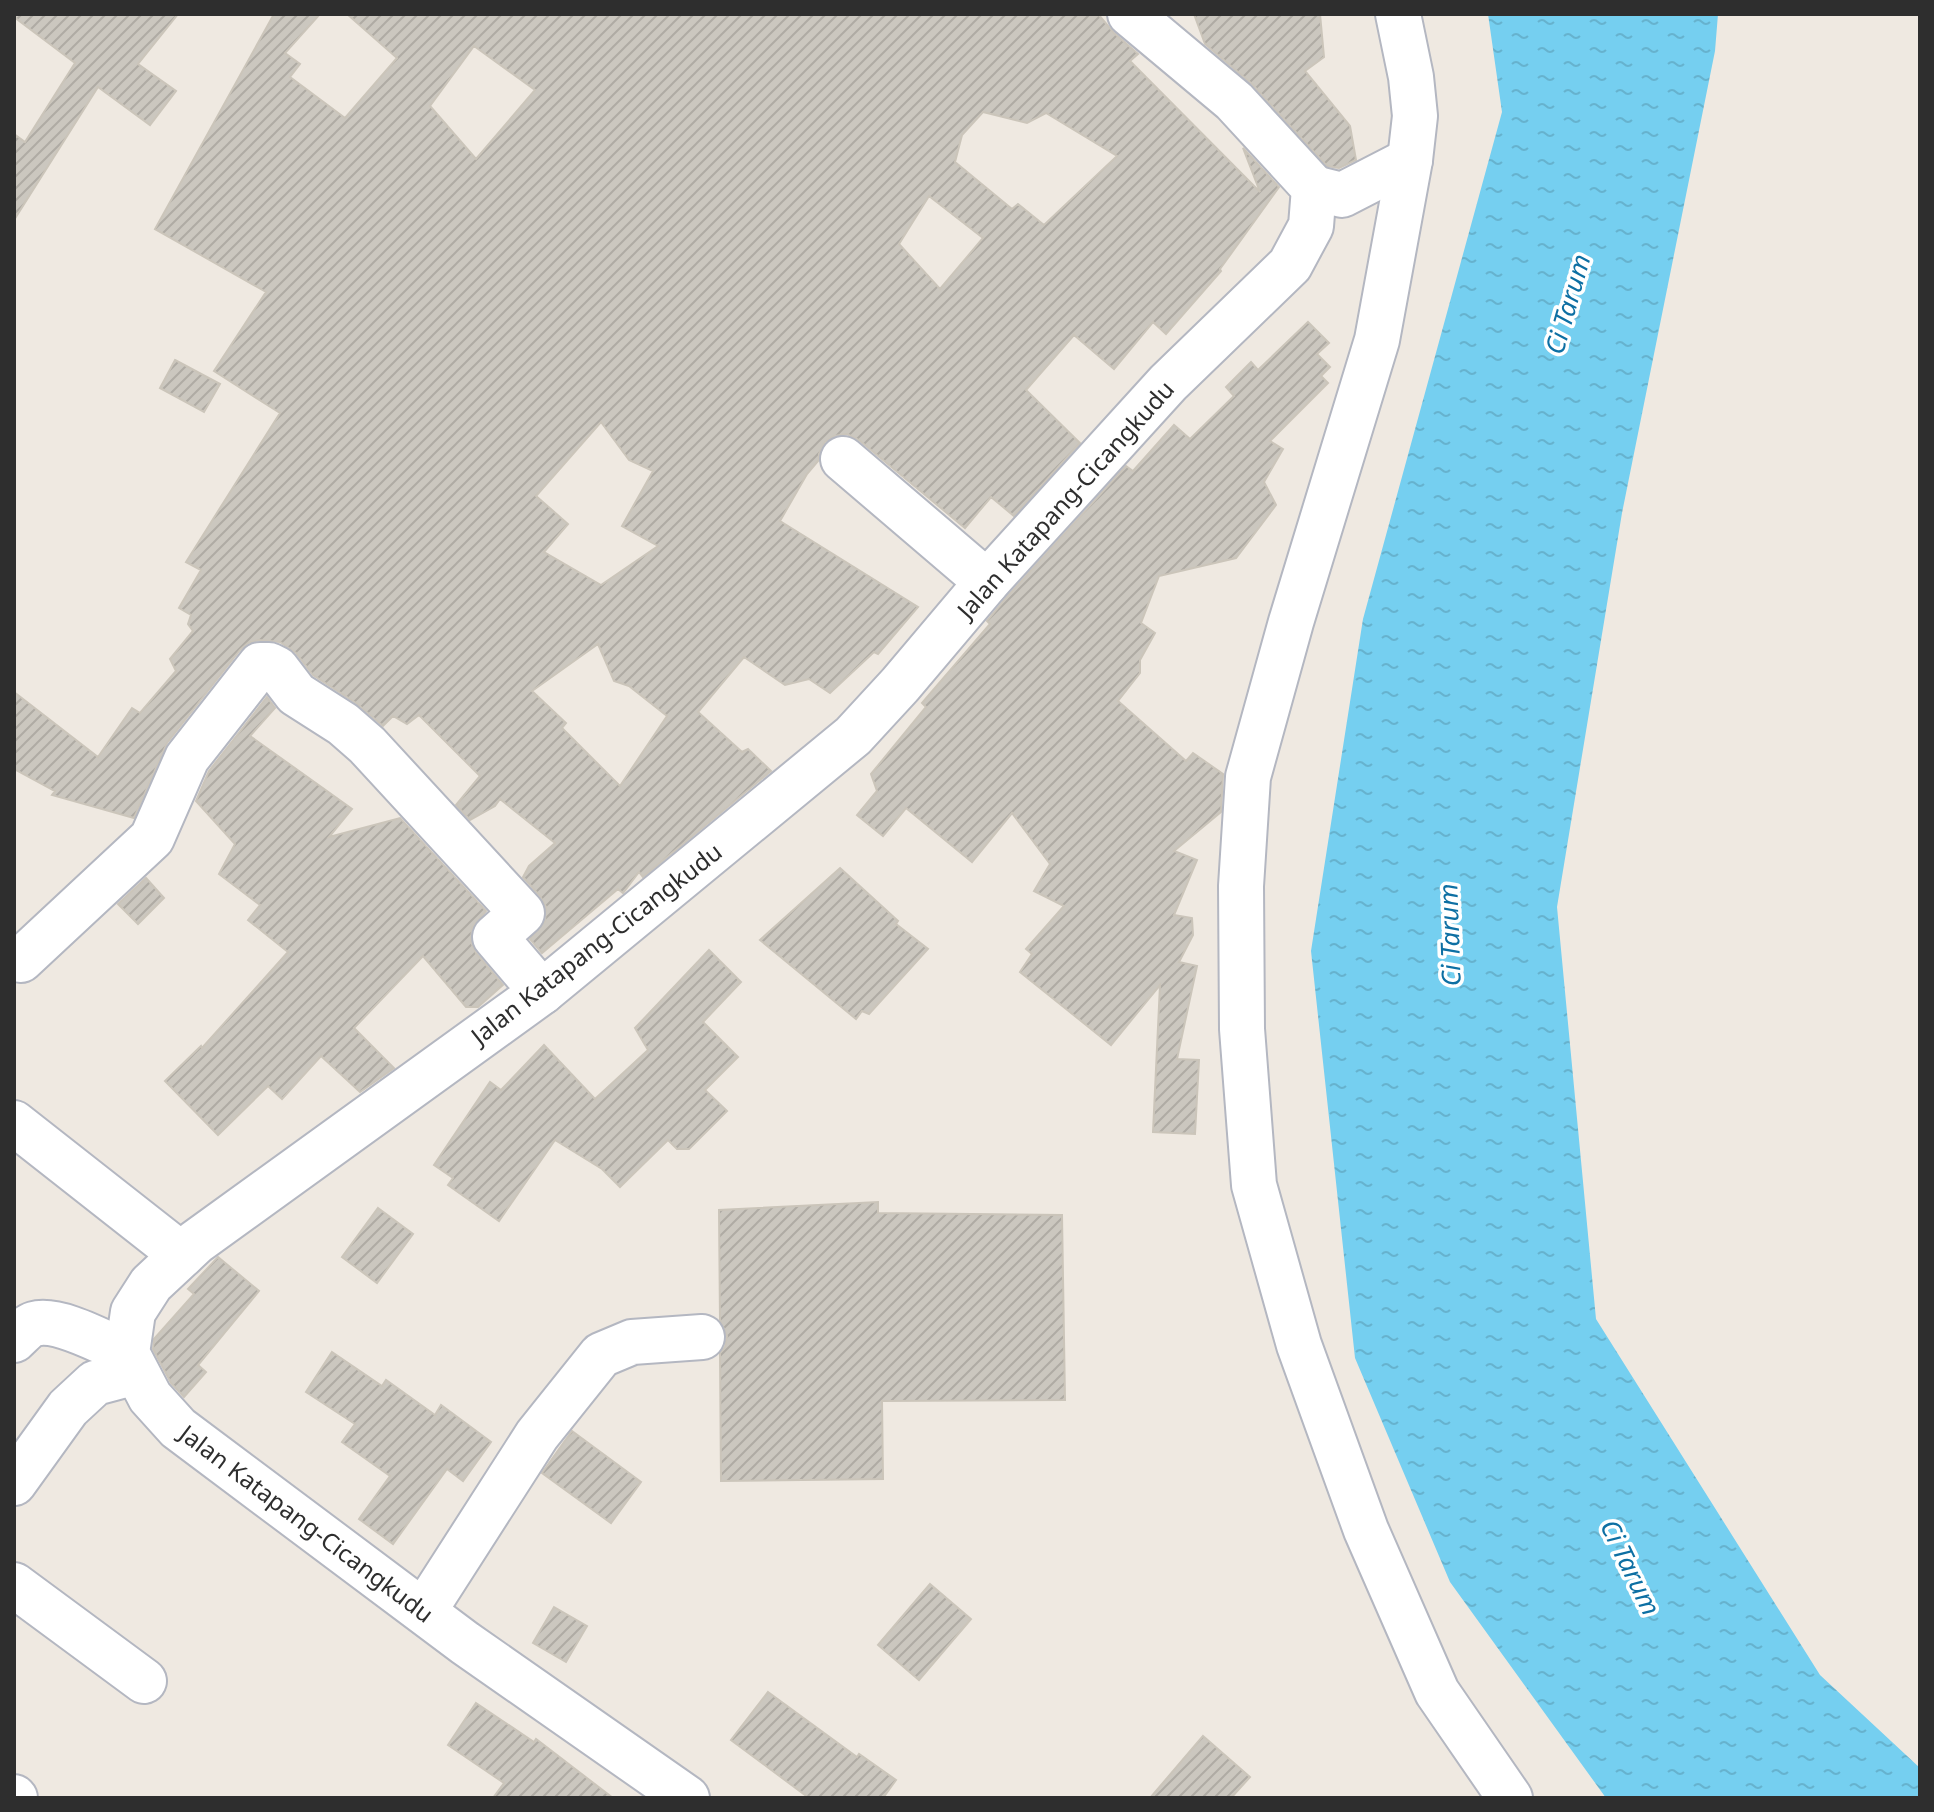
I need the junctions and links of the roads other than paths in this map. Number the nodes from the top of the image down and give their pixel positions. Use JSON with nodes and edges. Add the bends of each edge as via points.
{"nodes":[{"id":1,"x":1130,"y":14,"type":"edge"},
{"id":2,"x":1398,"y":14,"type":"edge"},
{"id":3,"x":1410,"y":160,"type":"junction"},
{"id":4,"x":1314,"y":188,"type":"junction"},
{"id":5,"x":843,"y":459,"type":"dead end"},
{"id":6,"x":987,"y":582,"type":"junction"},
{"id":7,"x":21,"y":960,"type":"dead end"},
{"id":8,"x":542,"y":992,"type":"junction"},
{"id":9,"x":14,"y":1123,"type":"edge"},
{"id":10,"x":182,"y":1255,"type":"junction"},
{"id":11,"x":702,"y":1337,"type":"dead end"},
{"id":12,"x":14,"y":1340,"type":"edge"},
{"id":13,"x":131,"y":1363,"type":"junction"},
{"id":14,"x":14,"y":1483,"type":"edge"},
{"id":15,"x":14,"y":1585,"type":"edge"},
{"id":16,"x":424,"y":1611,"type":"junction"},
{"id":17,"x":144,"y":1681,"type":"dead end"},
{"id":18,"x":686,"y":1798,"type":"edge"},
{"id":19,"x":1510,"y":1798,"type":"edge"}],
"edges":[{"from":1,"to":4,"type":"street","via":[[1234,101]]},
{"from":2,"to":3,"type":"street","via":[[1415,116]]},
{"from":3,"to":4,"type":"street","via":[[1342,195]]},
{"from":3,"to":19,"type":"street","via":[[1377,340],[1248,777],[1241,886],[1242,1029],[1254,1185],[1299,1345],[1366,1530],[1437,1692]]},
{"from":4,"to":6,"type":"street","name":"Jalan Katapang-Cicangkudu","via":[[1311,226],[1290,265],[1168,383]]},
{"from":5,"to":6,"type":"street"},
{"from":6,"to":8,"type":"street","name":"Jalan Katapang-Cicangkudu","via":[[853,736]]},
{"from":7,"to":8,"type":"street","via":[[152,838],[187,758],[260,665],[269,665],[296,694],[367,745],[522,913],[495,937]]},
{"from":8,"to":10,"type":"street","name":"Jalan Katapang-Cicangkudu","via":[[250,1200]]},
{"from":9,"to":10,"type":"street"},
{"from":10,"to":13,"type":"street","name":"Jalan Katapang-Cicangkudu","via":[[151,1284],[133,1312]]},
{"from":11,"to":16,"type":"street","via":[[632,1342],[601,1355],[537,1435]]},
{"from":12,"to":13,"type":"street","via":[[32,1324],[48,1323],[77,1331]]},
{"from":13,"to":14,"type":"street","via":[[95,1383],[68,1408]]},
{"from":13,"to":16,"type":"street","name":"Jalan Katapang-Cicangkudu","via":[[150,1397],[178,1428]]},
{"from":15,"to":17,"type":"street"},
{"from":16,"to":18,"type":"street","name":"Jalan Katapang-Cicangkudu"}]}
